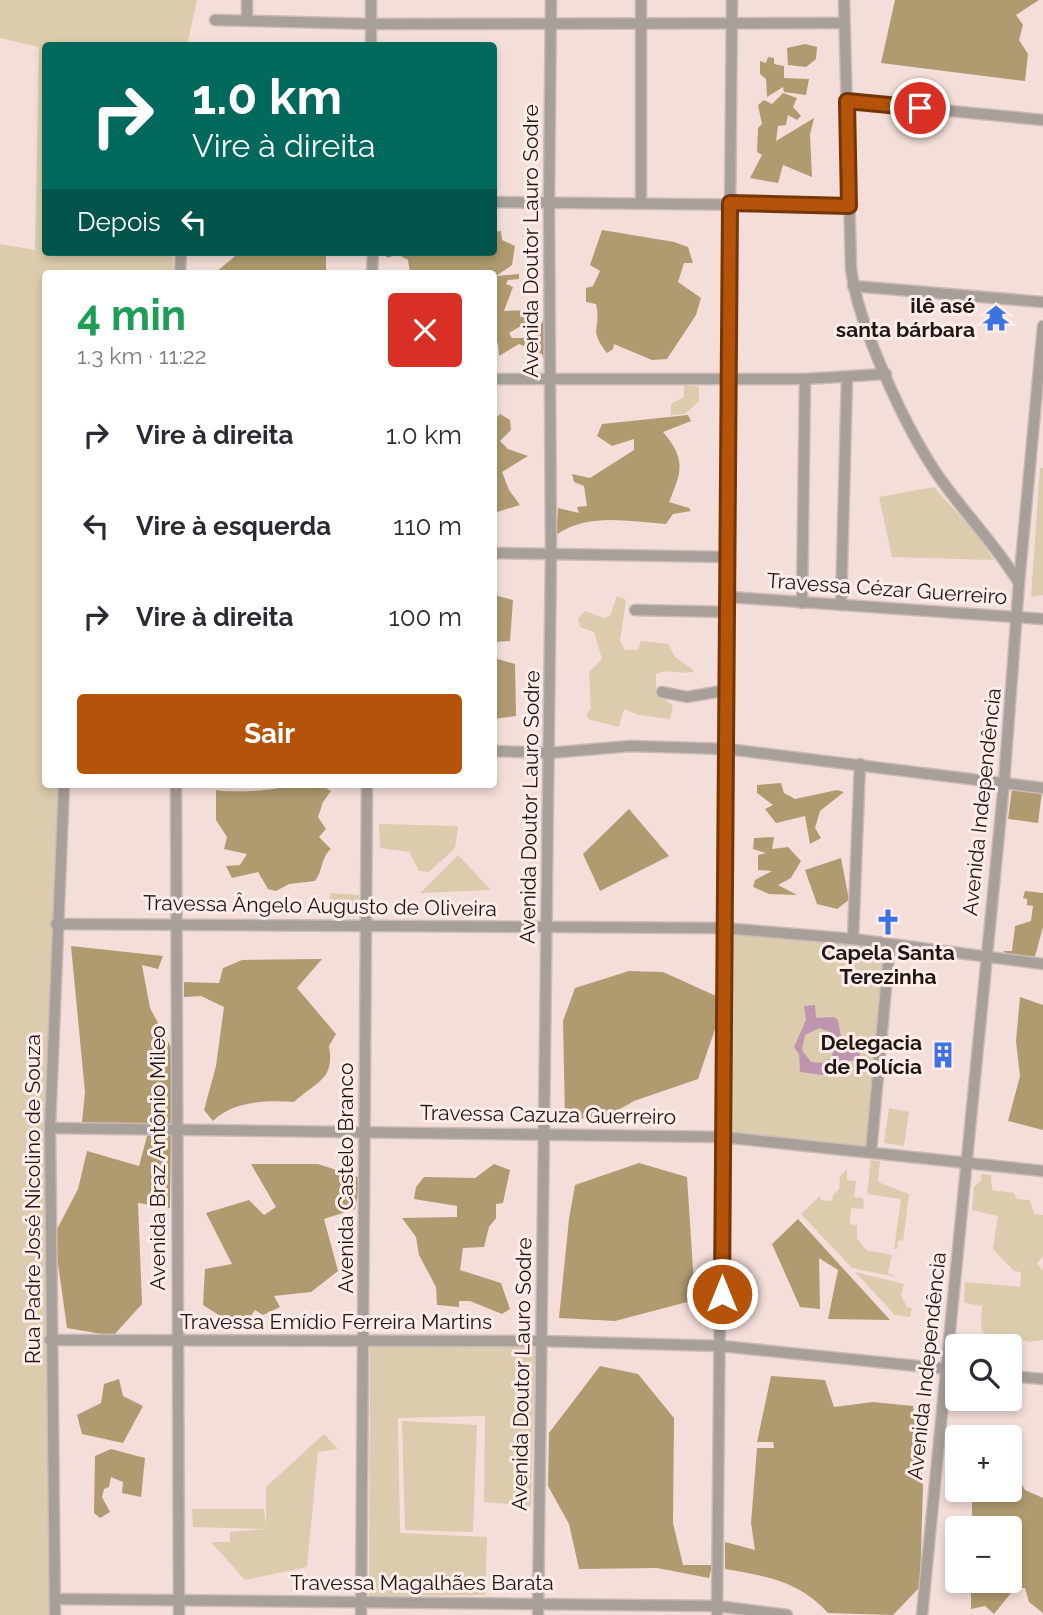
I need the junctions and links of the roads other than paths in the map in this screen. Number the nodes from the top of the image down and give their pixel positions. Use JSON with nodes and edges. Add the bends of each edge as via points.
{"nodes":[{"id":1,"x":247,"y":0,"type":"edge"},
{"id":2,"x":371,"y":0,"type":"edge"},
{"id":3,"x":551,"y":0,"type":"edge"},
{"id":4,"x":641,"y":0,"type":"edge"},
{"id":5,"x":732,"y":0,"type":"edge"},
{"id":6,"x":844,"y":0,"type":"edge"},
{"id":7,"x":215,"y":20,"type":"dead end"},
{"id":8,"x":247,"y":20,"type":"junction"},
{"id":9,"x":844,"y":23,"type":"junction"},
{"id":10,"x":371,"y":24,"type":"junction"},
{"id":11,"x":551,"y":24,"type":"junction"},
{"id":12,"x":732,"y":24,"type":"junction"},
{"id":13,"x":641,"y":25,"type":"junction"},
{"id":14,"x":371,"y":42,"type":"edge"},
{"id":15,"x":847,"y":101,"type":"junction"},
{"id":16,"x":1043,"y":120,"type":"edge"},
{"id":17,"x":497,"y":201,"type":"edge"},
{"id":18,"x":549,"y":202,"type":"junction"},
{"id":19,"x":642,"y":202,"type":"junction"},
{"id":20,"x":730,"y":203,"type":"junction"},
{"id":21,"x":849,"y":206,"type":"junction"},
{"id":22,"x":853,"y":286,"type":"junction"},
{"id":23,"x":1043,"y":302,"type":"edge"},
{"id":24,"x":1043,"y":326,"type":"edge"},
{"id":25,"x":886,"y":374,"type":"junction"},
{"id":26,"x":729,"y":378,"type":"junction"},
{"id":27,"x":847,"y":378,"type":"junction"},
{"id":28,"x":497,"y":379,"type":"edge"},
{"id":29,"x":551,"y":379,"type":"junction"},
{"id":30,"x":805,"y":379,"type":"junction"},
{"id":31,"x":497,"y":554,"type":"edge"},
{"id":32,"x":551,"y":554,"type":"junction"},
{"id":33,"x":729,"y":556,"type":"junction"},
{"id":34,"x":1019,"y":583,"type":"junction"},
{"id":35,"x":729,"y":597,"type":"junction"},
{"id":36,"x":802,"y":603,"type":"junction"},
{"id":37,"x":841,"y":606,"type":"junction"},
{"id":38,"x":635,"y":610,"type":"dead end"},
{"id":39,"x":729,"y":612,"type":"junction"},
{"id":40,"x":1019,"y":618,"type":"junction"},
{"id":41,"x":1043,"y":619,"type":"edge"},
{"id":42,"x":728,"y":690,"type":"junction"},
{"id":43,"x":662,"y":692,"type":"dead end"},
{"id":44,"x":727,"y":749,"type":"junction"},
{"id":45,"x":497,"y":751,"type":"edge"},
{"id":46,"x":549,"y":753,"type":"junction"},
{"id":47,"x":860,"y":764,"type":"junction"},
{"id":48,"x":1004,"y":783,"type":"junction"},
{"id":49,"x":64,"y":788,"type":"edge"},
{"id":50,"x":176,"y":788,"type":"edge"},
{"id":51,"x":368,"y":788,"type":"edge"},
{"id":52,"x":1043,"y":788,"type":"edge"},
{"id":53,"x":177,"y":923,"type":"junction"},
{"id":54,"x":56,"y":924,"type":"junction"},
{"id":55,"x":368,"y":925,"type":"junction"},
{"id":56,"x":548,"y":928,"type":"junction"},
{"id":57,"x":724,"y":928,"type":"junction"},
{"id":58,"x":853,"y":939,"type":"junction"},
{"id":59,"x":890,"y":944,"type":"junction"},
{"id":60,"x":985,"y":956,"type":"junction"},
{"id":61,"x":1043,"y":964,"type":"edge"},
{"id":62,"x":50,"y":1128,"type":"junction"},
{"id":63,"x":177,"y":1130,"type":"junction"},
{"id":64,"x":366,"y":1131,"type":"junction"},
{"id":65,"x":545,"y":1136,"type":"junction"},
{"id":66,"x":723,"y":1137,"type":"junction"},
{"id":67,"x":871,"y":1152,"type":"junction"},
{"id":68,"x":966,"y":1163,"type":"junction"},
{"id":69,"x":1043,"y":1171,"type":"edge"},
{"id":70,"x":948,"y":1334,"type":"edge"},
{"id":71,"x":50,"y":1340,"type":"junction"},
{"id":72,"x":365,"y":1340,"type":"junction"},
{"id":73,"x":542,"y":1341,"type":"junction"},
{"id":74,"x":178,"y":1342,"type":"junction"},
{"id":75,"x":721,"y":1346,"type":"junction"},
{"id":76,"x":945,"y":1368,"type":"joint"},
{"id":77,"x":1022,"y":1377,"type":"edge"},
{"id":78,"x":1043,"y":1379,"type":"edge"},
{"id":79,"x":56,"y":1599,"type":"junction"},
{"id":80,"x":179,"y":1601,"type":"junction"},
{"id":81,"x":538,"y":1602,"type":"junction"},
{"id":82,"x":362,"y":1603,"type":"junction"},
{"id":83,"x":717,"y":1610,"type":"edge"},
{"id":84,"x":55,"y":1615,"type":"edge"},
{"id":85,"x":179,"y":1615,"type":"edge"},
{"id":86,"x":361,"y":1615,"type":"edge"},
{"id":87,"x":538,"y":1615,"type":"edge"},
{"id":88,"x":787,"y":1615,"type":"edge"},
{"id":89,"x":922,"y":1615,"type":"edge"}],
"edges":[{"from":1,"to":8,"type":"street"},
{"from":2,"to":10,"type":"street"},
{"from":3,"to":11,"type":"street","name":"Avenida Doutor Lauro Sodre"},
{"from":4,"to":13,"type":"street"},
{"from":5,"to":12,"type":"street"},
{"from":6,"to":9,"type":"street"},
{"from":7,"to":8,"type":"street"},
{"from":8,"to":10,"type":"street"},
{"from":9,"to":12,"type":"street"},
{"from":9,"to":15,"type":"street"},
{"from":10,"to":11,"type":"street"},
{"from":10,"to":14,"type":"street"},
{"from":11,"to":13,"type":"street"},
{"from":11,"to":18,"type":"street","name":"Avenida Doutor Lauro Sodre"},
{"from":12,"to":13,"type":"street"},
{"from":12,"to":20,"type":"street"},
{"from":13,"to":19,"type":"street"},
{"from":15,"to":16,"type":"street"},
{"from":15,"to":21,"type":"street"},
{"from":17,"to":18,"type":"street"},
{"from":18,"to":19,"type":"street"},
{"from":18,"to":29,"type":"street","name":"Avenida Doutor Lauro Sodre"},
{"from":19,"to":20,"type":"street"},
{"from":20,"to":21,"type":"street"},
{"from":20,"to":26,"type":"street"},
{"from":21,"to":22,"type":"street"},
{"from":22,"to":23,"type":"street"},
{"from":22,"to":25,"type":"street"},
{"from":24,"to":34,"type":"street","name":"Avenida Independência"},
{"from":25,"to":27,"type":"street"},
{"from":25,"to":34,"type":"street","via":[[936,472]]},
{"from":26,"to":29,"type":"street"},
{"from":26,"to":30,"type":"street"},
{"from":26,"to":33,"type":"street"},
{"from":27,"to":30,"type":"street"},
{"from":27,"to":37,"type":"street"},
{"from":28,"to":29,"type":"street"},
{"from":29,"to":32,"type":"street","name":"Avenida Doutor Lauro Sodre"},
{"from":30,"to":36,"type":"street"},
{"from":31,"to":32,"type":"street"},
{"from":32,"to":33,"type":"street"},
{"from":32,"to":46,"type":"street","name":"Avenida Doutor Lauro Sodre"},
{"from":33,"to":35,"type":"street"},
{"from":34,"to":40,"type":"street","name":"Avenida Independência"},
{"from":35,"to":36,"type":"street","name":"Travessa Cézar Guerreiro"},
{"from":35,"to":39,"type":"street"},
{"from":36,"to":37,"type":"street","name":"Travessa Cézar Guerreiro"},
{"from":37,"to":40,"type":"street","name":"Travessa Cézar Guerreiro"},
{"from":38,"to":39,"type":"street"},
{"from":39,"to":42,"type":"street"},
{"from":40,"to":41,"type":"street","name":"Travessa Cézar Guerreiro"},
{"from":40,"to":48,"type":"street","name":"Avenida Independência"},
{"from":42,"to":43,"type":"street","via":[[687,697]]},
{"from":42,"to":44,"type":"street"},
{"from":44,"to":46,"type":"street","via":[[630,746]]},
{"from":44,"to":47,"type":"street"},
{"from":44,"to":57,"type":"street"},
{"from":45,"to":46,"type":"street"},
{"from":46,"to":56,"type":"street","name":"Avenida Doutor Lauro Sodre"},
{"from":47,"to":48,"type":"street"},
{"from":47,"to":58,"type":"street"},
{"from":48,"to":52,"type":"street"},
{"from":48,"to":60,"type":"street","name":"Avenida Independência"},
{"from":49,"to":54,"type":"street","name":"Rua Padre José Nicolino de Souza"},
{"from":50,"to":53,"type":"street","name":"Avenida Braz Antônio Mileo"},
{"from":51,"to":55,"type":"street","name":"Avenida Castelo Branco"},
{"from":53,"to":54,"type":"street","name":"Travessa Ângelo Augusto de Oliveira"},
{"from":53,"to":55,"type":"street","name":"Travessa Ângelo Augusto de Oliveira"},
{"from":53,"to":63,"type":"street","name":"Avenida Braz Antônio Mileo"},
{"from":54,"to":62,"type":"street","name":"Rua Padre José Nicolino de Souza"},
{"from":55,"to":56,"type":"street","name":"Travessa Ângelo Augusto de Oliveira"},
{"from":55,"to":64,"type":"street","name":"Avenida Castelo Branco"},
{"from":56,"to":57,"type":"street","name":"Travessa Ângelo Augusto de Oliveira"},
{"from":56,"to":65,"type":"street","name":"Avenida Doutor Lauro Sodre"},
{"from":57,"to":58,"type":"street","name":"Travessa Ângelo Augusto de Oliveira"},
{"from":57,"to":66,"type":"street"},
{"from":58,"to":59,"type":"street","name":"Travessa Ângelo Augusto de Oliveira"},
{"from":59,"to":60,"type":"street","name":"Travessa Ângelo Augusto de Oliveira"},
{"from":59,"to":67,"type":"street"},
{"from":60,"to":61,"type":"street","name":"Travessa Ângelo Augusto de Oliveira"},
{"from":60,"to":68,"type":"street","name":"Avenida Independência"},
{"from":62,"to":63,"type":"street","name":"Travessa Cazuza Guerreiro"},
{"from":62,"to":71,"type":"street","name":"Rua Padre José Nicolino de Souza"},
{"from":63,"to":64,"type":"street","name":"Travessa Cazuza Guerreiro"},
{"from":63,"to":74,"type":"street","name":"Avenida Braz Antônio Mileo"},
{"from":64,"to":65,"type":"street","name":"Travessa Cazuza Guerreiro"},
{"from":64,"to":72,"type":"street","name":"Avenida Castelo Branco"},
{"from":65,"to":66,"type":"street","name":"Travessa Cazuza Guerreiro"},
{"from":65,"to":73,"type":"street","name":"Avenida Doutor Lauro Sodre"},
{"from":66,"to":67,"type":"street","name":"Travessa Cazuza Guerreiro"},
{"from":66,"to":75,"type":"street"},
{"from":67,"to":68,"type":"street","name":"Travessa Cazuza Guerreiro"},
{"from":68,"to":69,"type":"street","name":"Travessa Cazuza Guerreiro"},
{"from":68,"to":70,"type":"street","name":"Avenida Independência"},
{"from":71,"to":74,"type":"street","name":"Travessa Emídio Ferreira Martins"},
{"from":71,"to":79,"type":"street","name":"Rua Padre José Nicolino de Souza"},
{"from":72,"to":73,"type":"street","name":"Travessa Emídio Ferreira Martins"},
{"from":72,"to":74,"type":"street","name":"Travessa Emídio Ferreira Martins"},
{"from":72,"to":82,"type":"street","name":"Avenida Castelo Branco"},
{"from":73,"to":75,"type":"street","name":"Travessa Emídio Ferreira Martins"},
{"from":73,"to":81,"type":"street","name":"Avenida Doutor Lauro Sodre"},
{"from":74,"to":80,"type":"street","name":"Avenida Braz Antônio Mileo"},
{"from":75,"to":76,"type":"street","name":"Travessa Emídio Ferreira Martins"},
{"from":75,"to":83,"type":"street"},
{"from":76,"to":89,"type":"street","name":"Avenida Independência"},
{"from":77,"to":78,"type":"street"},
{"from":79,"to":80,"type":"street","name":"Travessa Magalhães Barata"},
{"from":79,"to":84,"type":"street","name":"Rua Padre José Nicolino de Souza"},
{"from":80,"to":82,"type":"street","name":"Travessa Magalhães Barata"},
{"from":80,"to":85,"type":"street","name":"Avenida Braz Antônio Mileo"},
{"from":81,"to":82,"type":"street","name":"Travessa Magalhães Barata"},
{"from":81,"to":83,"type":"street","name":"Travessa Magalhães Barata"},
{"from":81,"to":87,"type":"street","name":"Avenida Doutor Lauro Sodre"},
{"from":82,"to":86,"type":"street","name":"Avenida Castelo Branco"},
{"from":83,"to":88,"type":"street","name":"Travessa Magalhães Barata"}]}
